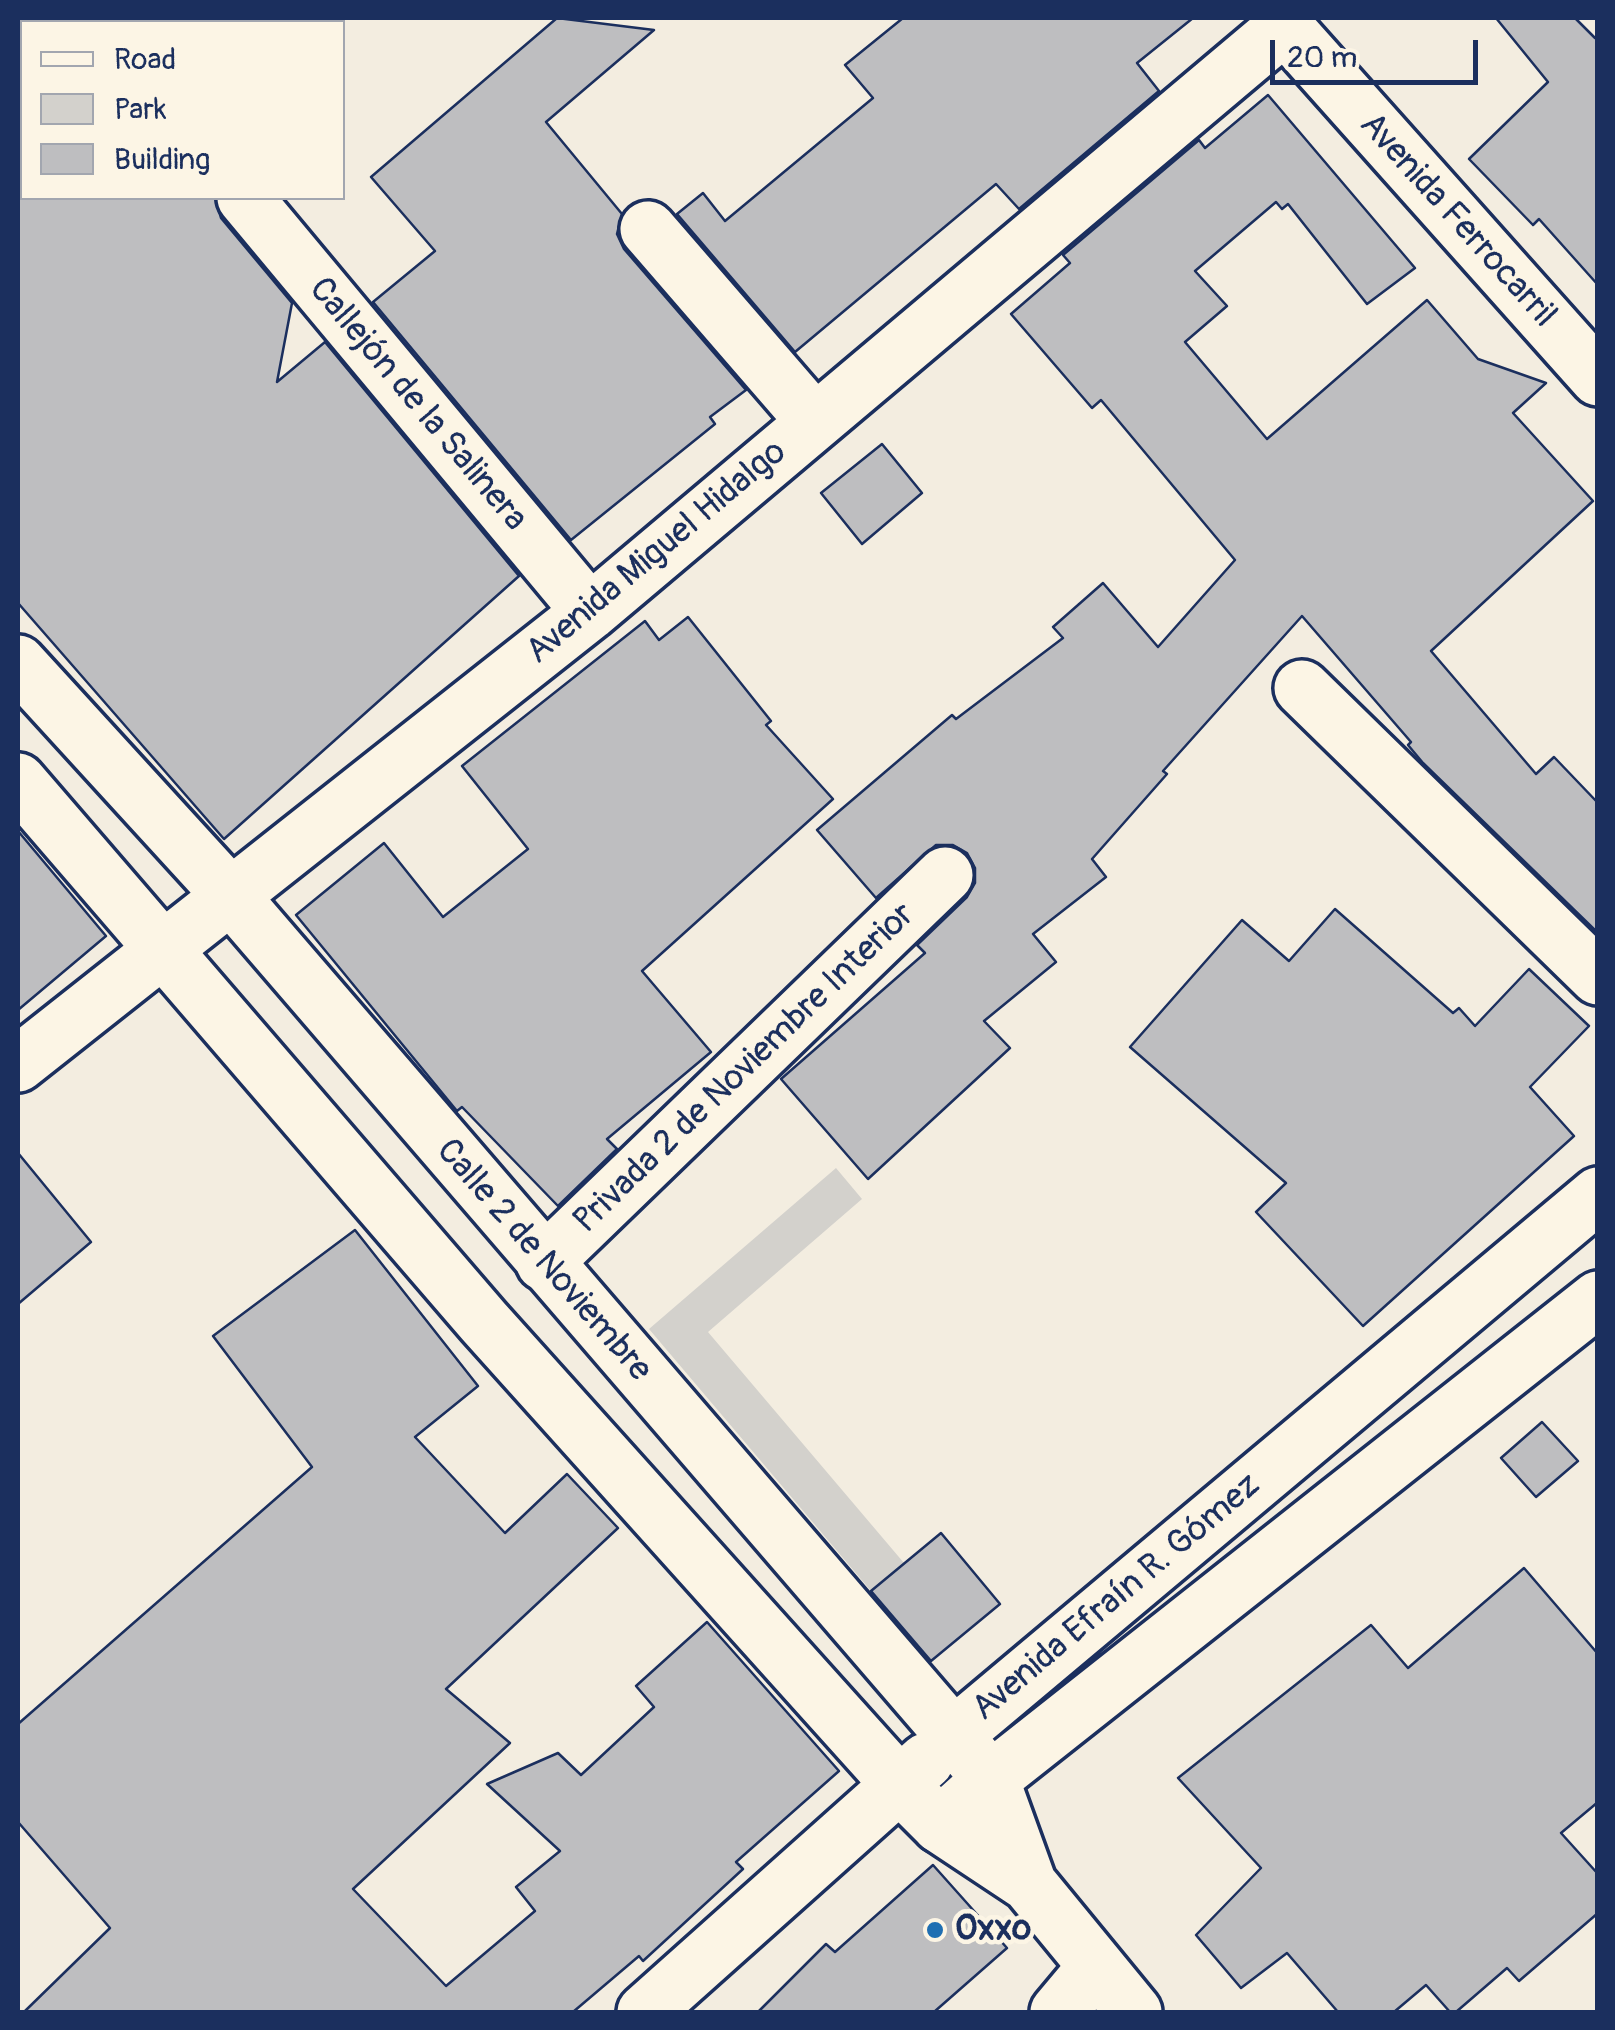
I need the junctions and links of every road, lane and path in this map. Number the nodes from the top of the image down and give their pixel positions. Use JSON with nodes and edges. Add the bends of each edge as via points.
{"nodes":[{"id":1,"x":1280,"y":22,"type":"edge"},
{"id":2,"x":247,"y":200,"type":"edge"},
{"id":3,"x":648,"y":228,"type":"dead end"},
{"id":4,"x":1598,"y":378,"type":"edge"},
{"id":5,"x":815,"y":422,"type":"junction"},
{"id":6,"x":590,"y":612,"type":"junction"},
{"id":7,"x":18,"y":663,"type":"edge"},
{"id":8,"x":1302,"y":688,"type":"dead end"},
{"id":9,"x":18,"y":781,"type":"edge"},
{"id":10,"x":945,"y":875,"type":"dead end"},
{"id":11,"x":230,"y":894,"type":"junction"},
{"id":12,"x":164,"y":946,"type":"junction"},
{"id":13,"x":1598,"y":976,"type":"edge"},
{"id":14,"x":18,"y":1064,"type":"edge"},
{"id":15,"x":1598,"y":1195,"type":"edge"},
{"id":16,"x":544,"y":1263,"type":"junction"},
{"id":17,"x":1598,"y":1299,"type":"edge"},
{"id":18,"x":952,"y":1737,"type":"junction"},
{"id":19,"x":991,"y":1780,"type":"junction"},
{"id":20,"x":900,"y":1785,"type":"junction"},
{"id":21,"x":940,"y":1825,"type":"junction"},
{"id":22,"x":1029,"y":1884,"type":"junction"},
{"id":23,"x":1094,"y":1969,"type":"junction"},
{"id":24,"x":645,"y":2012,"type":"edge"},
{"id":25,"x":1058,"y":2012,"type":"edge"},
{"id":26,"x":1134,"y":2012,"type":"edge"}],
"edges":[{"from":1,"to":4,"type":"street","name":"Avenida Ferrocarril"},
{"from":1,"to":5,"type":"street","name":"Avenida Miguel Hidalgo"},
{"from":2,"to":6,"type":"street","name":"Callejón de la Salinera"},
{"from":3,"to":5,"type":"street"},
{"from":5,"to":6,"type":"street","name":"Avenida Miguel Hidalgo"},
{"from":6,"to":11,"type":"street","name":"Avenida Miguel Hidalgo"},
{"from":7,"to":11,"type":"street","name":"Calle 2 de Noviembre"},
{"from":8,"to":13,"type":"street"},
{"from":9,"to":12,"type":"street","name":"Calle 2 de Noviembre"},
{"from":10,"to":16,"type":"street","name":"Privada 2 de Noviembre Interior"},
{"from":11,"to":12,"type":"street","name":"Avenida Miguel Hidalgo"},
{"from":11,"to":16,"type":"street","name":"Calle 2 de Noviembre"},
{"from":12,"to":14,"type":"street","name":"Avenida Miguel Hidalgo"},
{"from":12,"to":20,"type":"street","name":"Calle 2 de Noviembre","via":[[484,1322]]},
{"from":15,"to":18,"type":"street","name":"Avenida Efraín R. Gómez"},
{"from":16,"to":18,"type":"street","name":"Calle 2 de Noviembre"},
{"from":17,"to":19,"type":"street","name":"Avenida Efraín R. Gómez"},
{"from":18,"to":19,"type":"street","name":"Calle 2 de Noviembre"},
{"from":18,"to":20,"type":"street","name":"Avenida Efraín R. Gómez"},
{"from":19,"to":21,"type":"street","name":"Avenida Efraín R. Gómez"},
{"from":19,"to":22,"type":"street","name":"Calle 2 de Noviembre"},
{"from":20,"to":21,"type":"street","name":"Calle 2 de Noviembre"},
{"from":20,"to":24,"type":"street","name":"Avenida Efraín R. Gómez"},
{"from":21,"to":22,"type":"street","name":"Calle 2 de Noviembre"},
{"from":22,"to":23,"type":"street","name":"Calle 2 de Noviembre"},
{"from":23,"to":25,"type":"street"},
{"from":23,"to":26,"type":"street","name":"Calle 2 de Noviembre"}]}
